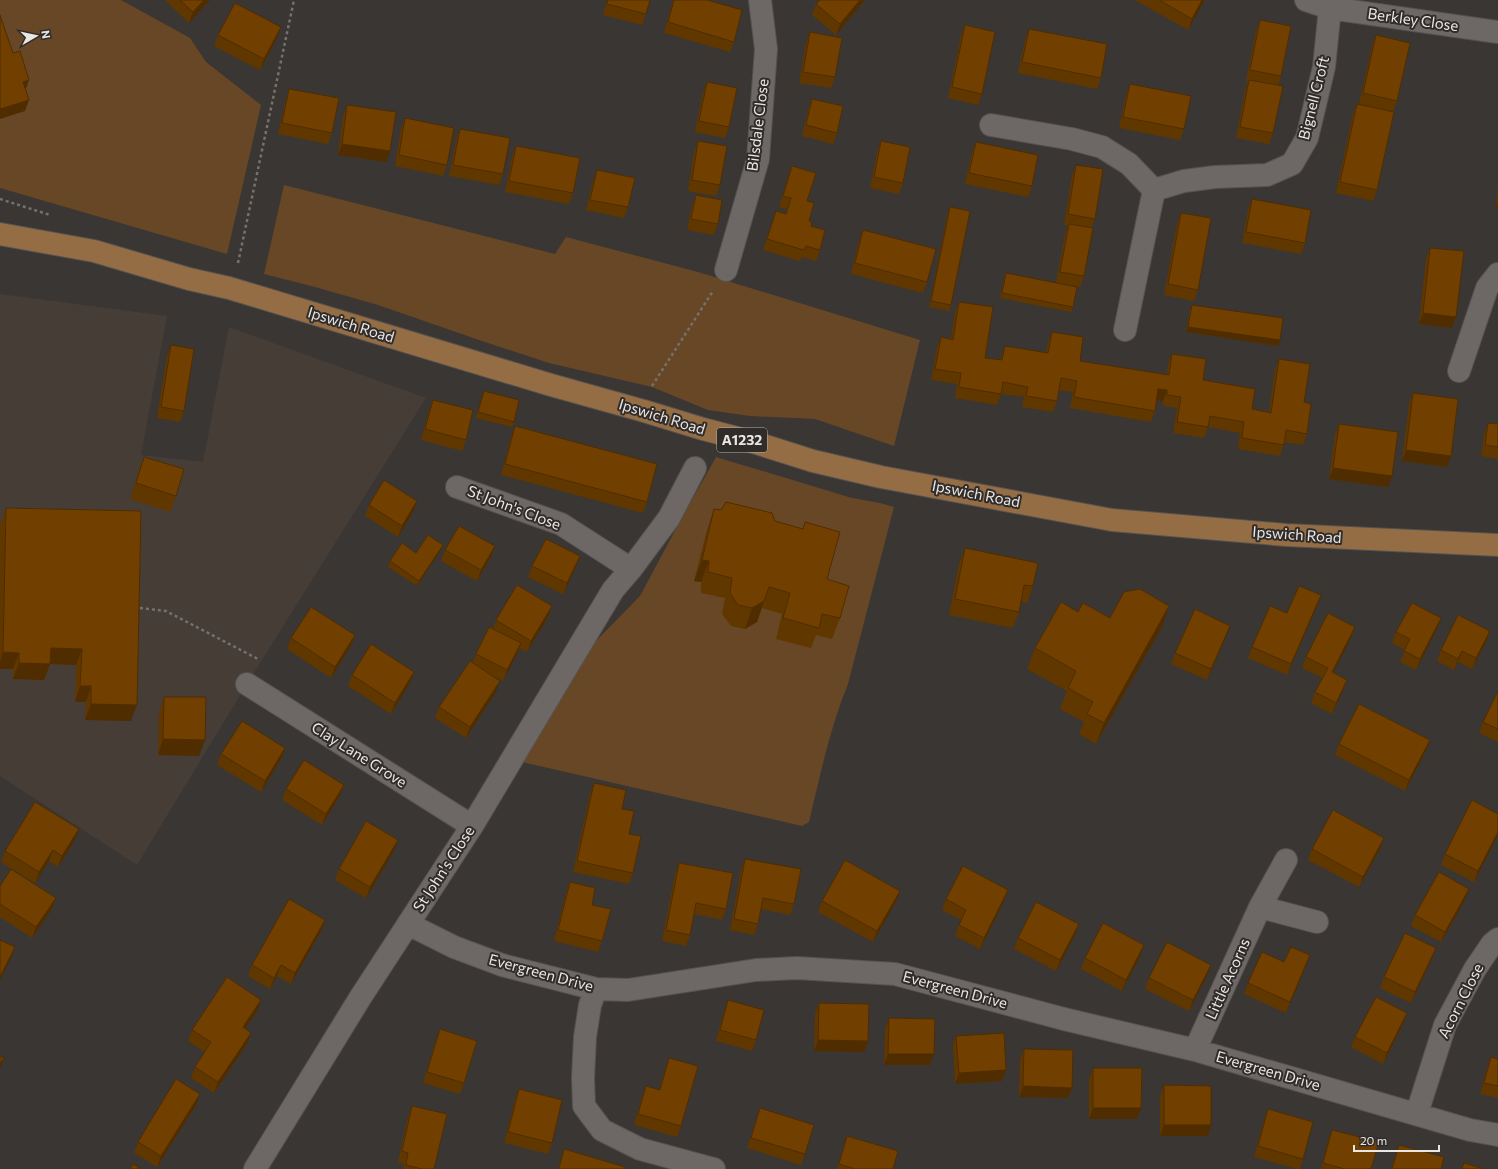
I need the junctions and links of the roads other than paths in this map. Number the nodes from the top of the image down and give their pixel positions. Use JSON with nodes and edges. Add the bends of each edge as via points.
{"nodes":[{"id":1,"x":760,"y":0,"type":"edge"},
{"id":2,"x":1306,"y":0,"type":"edge"},
{"id":3,"x":1330,"y":8,"type":"junction"},
{"id":4,"x":1498,"y":32,"type":"edge"},
{"id":5,"x":991,"y":125,"type":"dead end"},
{"id":6,"x":1154,"y":190,"type":"junction"},
{"id":7,"x":2,"y":233,"type":"edge"},
{"id":8,"x":726,"y":270,"type":"road end"},
{"id":9,"x":1498,"y":274,"type":"edge"},
{"id":10,"x":1125,"y":330,"type":"dead end"},
{"id":11,"x":1459,"y":371,"type":"dead end"},
{"id":12,"x":695,"y":468,"type":"dead end"},
{"id":13,"x":457,"y":487,"type":"dead end"},
{"id":14,"x":1498,"y":545,"type":"edge"},
{"id":15,"x":631,"y":569,"type":"junction"},
{"id":16,"x":247,"y":684,"type":"dead end"},
{"id":17,"x":472,"y":826,"type":"junction"},
{"id":18,"x":1286,"y":860,"type":"dead end"},
{"id":19,"x":1260,"y":907,"type":"junction"},
{"id":20,"x":1316,"y":922,"type":"dead end"},
{"id":21,"x":408,"y":924,"type":"junction"},
{"id":22,"x":1498,"y":939,"type":"edge"},
{"id":23,"x":596,"y":989,"type":"junction"},
{"id":24,"x":1195,"y":1050,"type":"junction"},
{"id":25,"x":1417,"y":1113,"type":"junction"},
{"id":26,"x":1498,"y":1135,"type":"edge"},
{"id":27,"x":255,"y":1169,"type":"edge"},
{"id":28,"x":714,"y":1169,"type":"edge"}],
"edges":[{"from":1,"to":8,"type":"street","name":"Bilsdale Close","via":[[766,49],[758,160]]},
{"from":2,"to":3,"type":"street","name":"Berkley Close"},
{"from":3,"to":4,"type":"street","name":"Berkley Close"},
{"from":3,"to":6,"type":"street","name":"Bignell Croft","via":[[1324,67],[1307,138],[1292,164],[1267,175],[1215,176],[1184,180]]},
{"from":5,"to":6,"type":"street","via":[[1072,139],[1102,147],[1128,164]]},
{"from":6,"to":10,"type":"street"},
{"from":7,"to":14,"type":"main road","name":"Ipswich Road","number":"A1232","via":[[94,251],[229,288],[813,461],[881,477],[1112,520],[1286,535]]},
{"from":9,"to":11,"type":"street","via":[[1487,288]]},
{"from":12,"to":15,"type":"street","name":"St John's Close","via":[[669,518]]},
{"from":13,"to":15,"type":"street","name":"St John's Close","via":[[561,524]]},
{"from":15,"to":17,"type":"street","name":"St John's Close","via":[[613,590]]},
{"from":16,"to":17,"type":"street","name":"Clay Lane Grove"},
{"from":17,"to":21,"type":"street","name":"St John's Close"},
{"from":18,"to":19,"type":"street","name":"Little Acorns"},
{"from":19,"to":20,"type":"street"},
{"from":19,"to":24,"type":"street","name":"Little Acorns"},
{"from":21,"to":23,"type":"street","name":"Evergreen Drive","via":[[454,947],[502,965]]},
{"from":21,"to":27,"type":"street","name":"St John's Close"},
{"from":22,"to":25,"type":"street","name":"Acorn Close","via":[[1474,969],[1445,1025]]},
{"from":23,"to":24,"type":"street","name":"Evergreen Drive","via":[[628,990],[756,970],[797,968],[895,974],[1064,1019]]},
{"from":23,"to":28,"type":"street","via":[[590,1005],[585,1037],[584,1106],[602,1130],[640,1149]]},
{"from":24,"to":25,"type":"street","name":"Evergreen Drive"},
{"from":25,"to":26,"type":"street","name":"Evergreen Drive","via":[[1470,1130]]}]}
